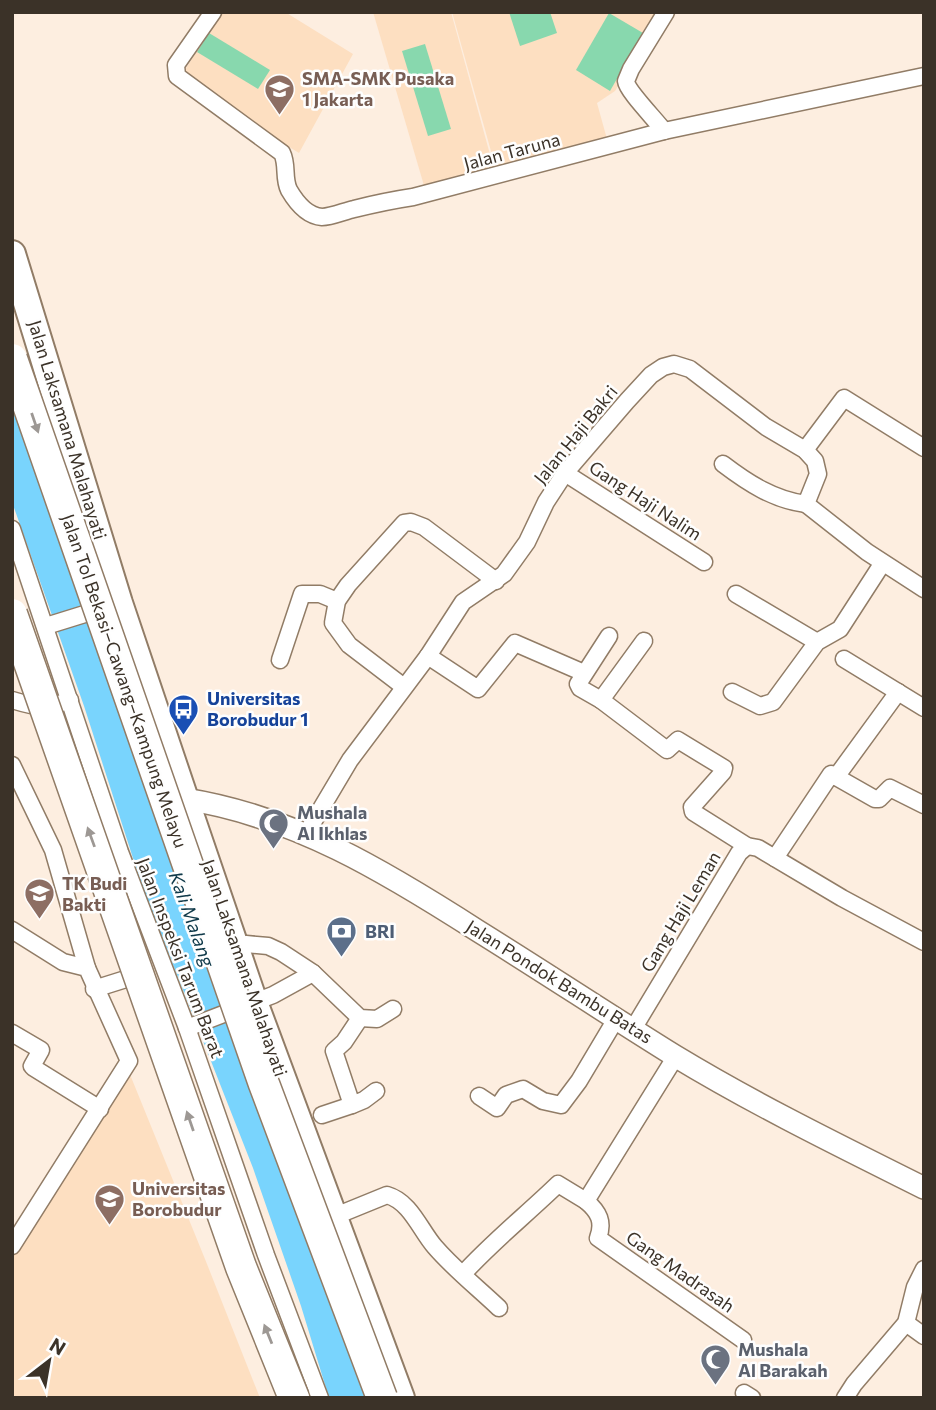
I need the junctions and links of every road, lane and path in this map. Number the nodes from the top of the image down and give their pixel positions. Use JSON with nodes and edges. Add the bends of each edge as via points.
{"nodes":[{"id":1,"x":213,"y":12,"type":"edge"},
{"id":2,"x":666,"y":12,"type":"edge"},
{"id":3,"x":924,"y":76,"type":"edge"},
{"id":4,"x":664,"y":131,"type":"junction"},
{"id":5,"x":12,"y":254,"type":"edge"},
{"id":6,"x":12,"y":359,"type":"edge"},
{"id":7,"x":924,"y":448,"type":"edge"},
{"id":8,"x":805,"y":450,"type":"junction"},
{"id":9,"x":723,"y":464,"type":"dead end"},
{"id":10,"x":565,"y":473,"type":"junction"},
{"id":11,"x":806,"y":504,"type":"junction"},
{"id":12,"x":12,"y":529,"type":"edge"},
{"id":13,"x":704,"y":562,"type":"dead end"},
{"id":14,"x":883,"y":564,"type":"junction"},
{"id":15,"x":496,"y":581,"type":"junction"},
{"id":16,"x":923,"y":588,"type":"edge"},
{"id":17,"x":736,"y":594,"type":"dead end"},
{"id":18,"x":337,"y":601,"type":"junction"},
{"id":19,"x":113,"y":605,"type":"junction"},
{"id":20,"x":12,"y":614,"type":"edge"},
{"id":21,"x":49,"y":625,"type":"junction"},
{"id":22,"x":609,"y":636,"type":"dead end"},
{"id":23,"x":645,"y":641,"type":"dead end"},
{"id":24,"x":817,"y":642,"type":"junction"},
{"id":25,"x":428,"y":656,"type":"junction"},
{"id":26,"x":844,"y":659,"type":"dead end"},
{"id":27,"x":280,"y":660,"type":"dead end"},
{"id":28,"x":584,"y":673,"type":"junction"},
{"id":29,"x":404,"y":687,"type":"junction"},
{"id":30,"x":732,"y":692,"type":"dead end"},
{"id":31,"x":898,"y":692,"type":"junction"},
{"id":32,"x":12,"y":700,"type":"edge"},
{"id":33,"x":70,"y":700,"type":"junction"},
{"id":34,"x":601,"y":700,"type":"junction"},
{"id":35,"x":924,"y":708,"type":"edge"},
{"id":36,"x":12,"y":765,"type":"edge"},
{"id":37,"x":836,"y":776,"type":"junction"},
{"id":38,"x":185,"y":799,"type":"junction"},
{"id":39,"x":924,"y":805,"type":"edge"},
{"id":40,"x":306,"y":834,"type":"junction"},
{"id":41,"x":747,"y":846,"type":"junction"},
{"id":42,"x":775,"y":858,"type":"junction"},
{"id":43,"x":12,"y":930,"type":"edge"},
{"id":44,"x":924,"y":942,"type":"edge"},
{"id":45,"x":236,"y":949,"type":"junction"},
{"id":46,"x":87,"y":968,"type":"junction"},
{"id":47,"x":162,"y":968,"type":"junction"},
{"id":48,"x":313,"y":973,"type":"junction"},
{"id":49,"x":94,"y":989,"type":"junction"},
{"id":50,"x":249,"y":1004,"type":"junction"},
{"id":51,"x":393,"y":1009,"type":"dead end"},
{"id":52,"x":360,"y":1018,"type":"junction"},
{"id":53,"x":624,"y":1024,"type":"junction"},
{"id":54,"x":191,"y":1026,"type":"junction"},
{"id":55,"x":12,"y":1033,"type":"edge"},
{"id":56,"x":676,"y":1056,"type":"junction"},
{"id":57,"x":376,"y":1091,"type":"dead end"},
{"id":58,"x":479,"y":1096,"type":"dead end"},
{"id":59,"x":352,"y":1105,"type":"junction"},
{"id":60,"x":100,"y":1109,"type":"junction"},
{"id":61,"x":322,"y":1115,"type":"dead end"},
{"id":62,"x":924,"y":1188,"type":"edge"},
{"id":63,"x":586,"y":1201,"type":"junction"},
{"id":64,"x":333,"y":1217,"type":"junction"},
{"id":65,"x":14,"y":1240,"type":"edge"},
{"id":66,"x":924,"y":1269,"type":"edge"},
{"id":67,"x":463,"y":1274,"type":"junction"},
{"id":68,"x":499,"y":1308,"type":"dead end"},
{"id":69,"x":906,"y":1323,"type":"junction"},
{"id":70,"x":924,"y":1336,"type":"edge"},
{"id":71,"x":743,"y":1340,"type":"dead end"},
{"id":72,"x":294,"y":1398,"type":"edge"},
{"id":73,"x":320,"y":1398,"type":"edge"},
{"id":74,"x":382,"y":1398,"type":"edge"},
{"id":75,"x":401,"y":1398,"type":"edge"},
{"id":76,"x":845,"y":1398,"type":"edge"}],
"edges":[{"from":1,"to":4,"type":"street","name":"Jalan Taruna","via":[[180,57],[175,72],[282,153],[288,188],[299,205],[323,217]]},
{"from":2,"to":4,"type":"street","via":[[626,81],[631,94]]},
{"from":3,"to":4,"type":"street","name":"Jalan Taruna"},
{"from":5,"to":19,"type":"main road","name":"Jalan Laksamana Malahayati"},
{"from":6,"to":74,"type":"highway","name":"Jalan Tol Bekasi–Cawang–Kampung Melayu","one_way":true,"bridge":true,"via":[[264,1084]]},
{"from":7,"to":8,"type":"street","via":[[844,398]]},
{"from":8,"to":10,"type":"street","name":"Jalan Haji Bakri","via":[[691,369],[674,365],[651,375]]},
{"from":8,"to":11,"type":"street","via":[[816,461],[818,474]]},
{"from":9,"to":11,"type":"street","via":[[767,492]]},
{"from":10,"to":13,"type":"street","name":"Gang Haji Nalim"},
{"from":10,"to":15,"type":"street","name":"Jalan Haji Bakri","via":[[527,542]]},
{"from":11,"to":14,"type":"street"},
{"from":12,"to":21,"type":"street","name":"Jalan Inspeksi Tarum Barat"},
{"from":14,"to":16,"type":"street"},
{"from":14,"to":24,"type":"street","via":[[840,629]]},
{"from":15,"to":18,"type":"street","via":[[411,522],[404,523],[384,544]]},
{"from":15,"to":25,"type":"street","name":"Jalan Haji Bakri","via":[[463,602]]},
{"from":17,"to":24,"type":"street"},
{"from":18,"to":27,"type":"street","via":[[320,594],[302,594]]},
{"from":18,"to":29,"type":"street","via":[[333,624],[339,633],[360,655]]},
{"from":19,"to":21,"type":"street"},
{"from":19,"to":38,"type":"main road","name":"Jalan Laksamana Malahayati"},
{"from":72,"to":20,"type":"highway","one_way":true,"bridge":true,"via":[[241,1266]]},
{"from":21,"to":33,"type":"street","name":"Jalan Inspeksi Tarum Barat"},
{"from":22,"to":28,"type":"street"},
{"from":23,"to":34,"type":"street"},
{"from":24,"to":30,"type":"street","via":[[773,702],[760,706]]},
{"from":25,"to":28,"type":"street","via":[[478,689],[515,643]]},
{"from":25,"to":29,"type":"street","name":"Jalan Haji Bakri"},
{"from":26,"to":31,"type":"street"},
{"from":28,"to":34,"type":"street","via":[[578,686]]},
{"from":29,"to":40,"type":"street","name":"Jalan Haji Bakri","via":[[350,760]]},
{"from":31,"to":35,"type":"street"},
{"from":31,"to":37,"type":"street"},
{"from":32,"to":33,"type":"street","via":[[54,707]]},
{"from":33,"to":47,"type":"street","name":"Jalan Inspeksi Tarum Barat"},
{"from":34,"to":41,"type":"street","via":[[665,748],[669,750],[678,740],[724,768],[691,810]]},
{"from":36,"to":46,"type":"street","via":[[53,850]]},
{"from":37,"to":39,"type":"street","via":[[875,799],[890,788]]},
{"from":37,"to":42,"type":"street","via":[[830,775]]},
{"from":38,"to":40,"type":"street","name":"Jalan Pondok Bambu Batas","via":[[250,812]]},
{"from":38,"to":45,"type":"main road","name":"Jalan Laksamana Malahayati"},
{"from":40,"to":53,"type":"street","name":"Jalan Pondok Bambu Batas","via":[[436,904]]},
{"from":41,"to":42,"type":"street","name":"Gang Haji Leman"},
{"from":41,"to":53,"type":"street","name":"Gang Haji Leman"},
{"from":42,"to":44,"type":"street","name":"Gang Haji Leman"},
{"from":43,"to":46,"type":"street","via":[[63,962]]},
{"from":45,"to":48,"type":"street","via":[[246,944],[268,946]]},
{"from":45,"to":50,"type":"main road","name":"Jalan Laksamana Malahayati"},
{"from":46,"to":49,"type":"street"},
{"from":47,"to":49,"type":"street"},
{"from":47,"to":54,"type":"street","name":"Jalan Inspeksi Tarum Barat"},
{"from":48,"to":50,"type":"street"},
{"from":48,"to":52,"type":"street"},
{"from":49,"to":60,"type":"street","via":[[128,1055],[127,1067]]},
{"from":50,"to":54,"type":"street"},
{"from":50,"to":64,"type":"main road","name":"Jalan Laksamana Malahayati"},
{"from":51,"to":52,"type":"street","via":[[377,1019]]},
{"from":52,"to":59,"type":"street","via":[[334,1051]]},
{"from":53,"to":56,"type":"street","name":"Jalan Pondok Bambu Batas"},
{"from":53,"to":58,"type":"street","name":"Gang Haji Leman","via":[[561,1105],[523,1089],[506,1095],[497,1108]]},
{"from":54,"to":73,"type":"street","name":"Jalan Inspeksi Tarum Barat","via":[[266,1255]]},
{"from":55,"to":60,"type":"street","via":[[41,1050],[34,1068]]},
{"from":56,"to":62,"type":"street","name":"Jalan Pondok Bambu Batas","via":[[780,1116]]},
{"from":56,"to":63,"type":"street"},
{"from":57,"to":59,"type":"street"},
{"from":59,"to":61,"type":"street"},
{"from":60,"to":65,"type":"street"},
{"from":63,"to":67,"type":"street","via":[[558,1184]]},
{"from":63,"to":71,"type":"street","name":"Gang Madrasah","via":[[597,1211],[602,1227],[598,1238]]},
{"from":64,"to":67,"type":"street","via":[[391,1196],[405,1205],[435,1248]]},
{"from":64,"to":75,"type":"main road","name":"Jalan Laksamana Malahayati"},
{"from":66,"to":69,"type":"street"},
{"from":67,"to":68,"type":"street"},
{"from":69,"to":70,"type":"street"},
{"from":69,"to":76,"type":"street"}]}
